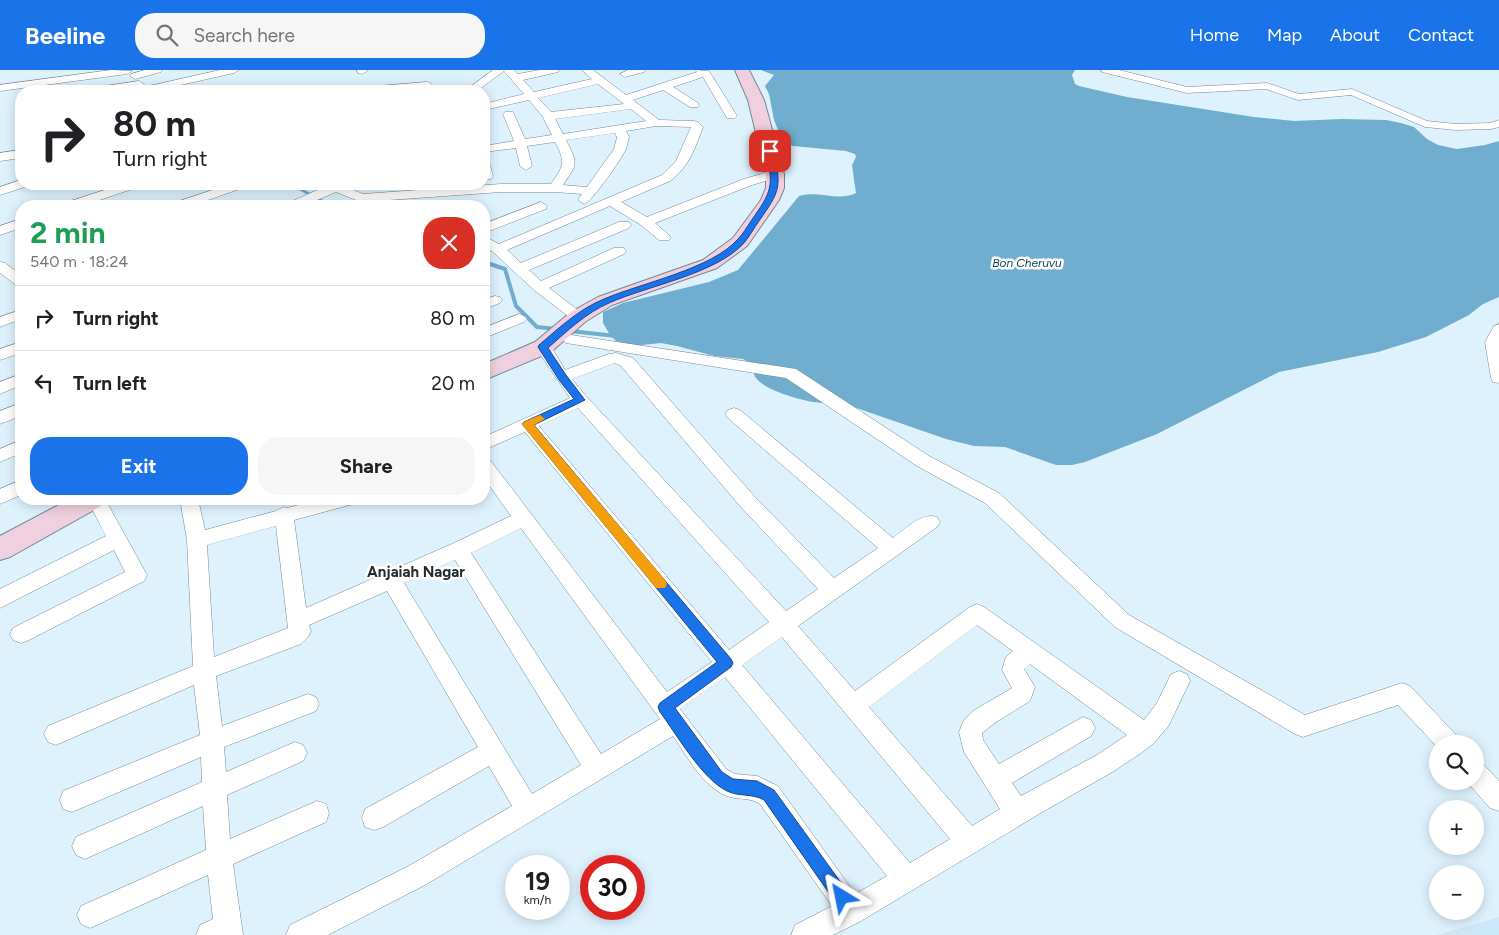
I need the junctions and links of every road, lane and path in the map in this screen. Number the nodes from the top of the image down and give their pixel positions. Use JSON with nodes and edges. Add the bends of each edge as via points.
{"nodes":[{"id":1,"x":60,"y":70,"type":"edge"},
{"id":2,"x":157,"y":70,"type":"edge"},
{"id":3,"x":234,"y":70,"type":"edge"},
{"id":4,"x":500,"y":70,"type":"edge"},
{"id":5,"x":554,"y":70,"type":"edge"},
{"id":6,"x":587,"y":70,"type":"edge"},
{"id":7,"x":640,"y":70,"type":"edge"},
{"id":8,"x":742,"y":70,"type":"edge"},
{"id":9,"x":1106,"y":70,"type":"edge"},
{"id":10,"x":702,"y":71,"type":"edge"},
{"id":11,"x":512,"y":74,"type":"edge"},
{"id":12,"x":625,"y":74,"type":"dead end"},
{"id":13,"x":67,"y":80,"type":"junction"},
{"id":14,"x":600,"y":80,"type":"junction"},
{"id":15,"x":137,"y":81,"type":"edge"},
{"id":16,"x":55,"y":82,"type":"junction"},
{"id":17,"x":28,"y":85,"type":"edge"},
{"id":18,"x":64,"y":85,"type":"edge"},
{"id":19,"x":119,"y":85,"type":"edge"},
{"id":20,"x":479,"y":85,"type":"edge"},
{"id":21,"x":15,"y":86,"type":"edge"},
{"id":22,"x":664,"y":86,"type":"junction"},
{"id":23,"x":0,"y":88,"type":"edge"},
{"id":24,"x":532,"y":97,"type":"junction"},
{"id":25,"x":629,"y":102,"type":"junction"},
{"id":26,"x":694,"y":105,"type":"dead end"},
{"id":27,"x":490,"y":106,"type":"edge"},
{"id":28,"x":509,"y":114,"type":"dead end"},
{"id":29,"x":548,"y":116,"type":"junction"},
{"id":30,"x":731,"y":116,"type":"dead end"},
{"id":31,"x":656,"y":123,"type":"junction"},
{"id":32,"x":1499,"y":123,"type":"edge"},
{"id":33,"x":619,"y":129,"type":"junction"},
{"id":34,"x":559,"y":139,"type":"junction"},
{"id":35,"x":521,"y":144,"type":"junction"},
{"id":36,"x":490,"y":148,"type":"edge"},
{"id":37,"x":15,"y":155,"type":"edge"},
{"id":38,"x":0,"y":157,"type":"edge"},
{"id":39,"x":526,"y":166,"type":"dead end"},
{"id":40,"x":775,"y":174,"type":"junction"},
{"id":41,"x":15,"y":186,"type":"edge"},
{"id":42,"x":555,"y":188,"type":"junction"},
{"id":43,"x":490,"y":189,"type":"edge"},
{"id":44,"x":117,"y":190,"type":"edge"},
{"id":45,"x":224,"y":190,"type":"edge"},
{"id":46,"x":330,"y":190,"type":"edge"},
{"id":47,"x":339,"y":190,"type":"edge"},
{"id":48,"x":471,"y":190,"type":"edge"},
{"id":49,"x":0,"y":191,"type":"edge"},
{"id":50,"x":426,"y":193,"type":"junction"},
{"id":51,"x":311,"y":199,"type":"edge"},
{"id":52,"x":87,"y":200,"type":"edge"},
{"id":53,"x":196,"y":200,"type":"edge"},
{"id":54,"x":429,"y":200,"type":"edge"},
{"id":55,"x":611,"y":201,"type":"junction"},
{"id":56,"x":541,"y":206,"type":"dead end"},
{"id":57,"x":646,"y":222,"type":"junction"},
{"id":58,"x":15,"y":225,"type":"edge"},
{"id":59,"x":624,"y":226,"type":"dead end"},
{"id":60,"x":490,"y":227,"type":"edge"},
{"id":61,"x":0,"y":231,"type":"edge"},
{"id":62,"x":664,"y":237,"type":"dead end"},
{"id":63,"x":490,"y":244,"type":"edge"},
{"id":64,"x":498,"y":249,"type":"junction"},
{"id":65,"x":619,"y":251,"type":"dead end"},
{"id":66,"x":3,"y":268,"type":"edge"},
{"id":67,"x":519,"y":269,"type":"junction"},
{"id":68,"x":15,"y":277,"type":"edge"},
{"id":69,"x":539,"y":286,"type":"junction"},
{"id":70,"x":15,"y":316,"type":"edge"},
{"id":71,"x":519,"y":319,"type":"dead end"},
{"id":72,"x":0,"y":322,"type":"edge"},
{"id":73,"x":1499,"y":329,"type":"edge"},
{"id":74,"x":490,"y":331,"type":"edge"},
{"id":75,"x":563,"y":333,"type":"junction"},
{"id":76,"x":15,"y":349,"type":"edge"},
{"id":77,"x":0,"y":355,"type":"edge"},
{"id":78,"x":490,"y":370,"type":"edge"},
{"id":79,"x":562,"y":377,"type":"junction"},
{"id":80,"x":1499,"y":378,"type":"edge"},
{"id":81,"x":15,"y":382,"type":"edge"},
{"id":82,"x":0,"y":388,"type":"edge"},
{"id":83,"x":580,"y":400,"type":"junction"},
{"id":84,"x":15,"y":412,"type":"edge"},
{"id":85,"x":734,"y":414,"type":"dead end"},
{"id":86,"x":0,"y":418,"type":"edge"},
{"id":87,"x":528,"y":424,"type":"junction"},
{"id":88,"x":490,"y":441,"type":"edge"},
{"id":89,"x":15,"y":449,"type":"edge"},
{"id":90,"x":0,"y":456,"type":"edge"},
{"id":91,"x":490,"y":473,"type":"edge"},
{"id":92,"x":15,"y":490,"type":"edge"},
{"id":93,"x":0,"y":497,"type":"edge"},
{"id":94,"x":83,"y":505,"type":"edge"},
{"id":95,"x":98,"y":505,"type":"edge"},
{"id":96,"x":190,"y":505,"type":"edge"},
{"id":97,"x":321,"y":505,"type":"edge"},
{"id":98,"x":284,"y":514,"type":"junction"},
{"id":99,"x":524,"y":518,"type":"junction"},
{"id":100,"x":930,"y":522,"type":"dead end"},
{"id":101,"x":118,"y":539,"type":"junction"},
{"id":102,"x":197,"y":540,"type":"junction"},
{"id":103,"x":892,"y":548,"type":"junction"},
{"id":104,"x":0,"y":549,"type":"edge"},
{"id":105,"x":459,"y":550,"type":"junction"},
{"id":106,"x":391,"y":580,"type":"junction"},
{"id":107,"x":831,"y":589,"type":"junction"},
{"id":108,"x":0,"y":600,"type":"edge"},
{"id":109,"x":297,"y":621,"type":"junction"},
{"id":110,"x":784,"y":624,"type":"junction"},
{"id":111,"x":21,"y":634,"type":"dead end"},
{"id":112,"x":1030,"y":651,"type":"junction"},
{"id":113,"x":726,"y":663,"type":"junction"},
{"id":114,"x":204,"y":671,"type":"junction"},
{"id":115,"x":1178,"y":681,"type":"dead end"},
{"id":116,"x":308,"y":704,"type":"dead end"},
{"id":117,"x":853,"y":706,"type":"junction"},
{"id":118,"x":671,"y":714,"type":"junction"},
{"id":119,"x":1083,"y":728,"type":"dead end"},
{"id":120,"x":56,"y":734,"type":"dead end"},
{"id":121,"x":1146,"y":735,"type":"junction"},
{"id":122,"x":1441,"y":735,"type":"edge"},
{"id":123,"x":212,"y":741,"type":"junction"},
{"id":124,"x":493,"y":752,"type":"junction"},
{"id":125,"x":295,"y":753,"type":"dead end"},
{"id":126,"x":596,"y":769,"type":"junction"},
{"id":127,"x":995,"y":779,"type":"junction"},
{"id":128,"x":1484,"y":783,"type":"edge"},
{"id":129,"x":215,"y":787,"type":"junction"},
{"id":130,"x":1499,"y":799,"type":"edge"},
{"id":131,"x":72,"y":800,"type":"dead end"},
{"id":132,"x":528,"y":810,"type":"junction"},
{"id":133,"x":1017,"y":812,"type":"junction"},
{"id":134,"x":317,"y":813,"type":"dead end"},
{"id":135,"x":374,"y":818,"type":"dead end"},
{"id":136,"x":968,"y":841,"type":"junction"},
{"id":137,"x":85,"y":846,"type":"dead end"},
{"id":138,"x":219,"y":859,"type":"junction"},
{"id":139,"x":907,"y":880,"type":"junction"},
{"id":140,"x":852,"y":912,"type":"junction"},
{"id":141,"x":90,"y":915,"type":"dead end"},
{"id":142,"x":222,"y":932,"type":"edge"},
{"id":143,"x":300,"y":935,"type":"edge"},
{"id":144,"x":805,"y":935,"type":"edge"}],
"edges":[{"from":1,"to":16,"type":"street"},
{"from":2,"to":15,"type":"street"},
{"from":3,"to":15,"type":"street"},
{"from":4,"to":20,"type":"street"},
{"from":5,"to":11,"type":"street"},
{"from":6,"to":14,"type":"street"},
{"from":7,"to":12,"type":"street"},
{"from":8,"to":40,"type":"street","via":[[756,100]]},
{"from":9,"to":32,"type":"street","via":[[1187,90],[1267,86],[1298,97],[1352,92],[1425,124],[1456,128]]},
{"from":10,"to":22,"type":"street"},
{"from":10,"to":30,"type":"street"},
{"from":11,"to":24,"type":"street"},
{"from":13,"to":15,"type":"street"},
{"from":13,"to":16,"type":"street"},
{"from":13,"to":18,"type":"street"},
{"from":14,"to":24,"type":"street"},
{"from":14,"to":25,"type":"street"},
{"from":15,"to":19,"type":"street"},
{"from":16,"to":17,"type":"street"},
{"from":21,"to":23,"type":"street"},
{"from":22,"to":25,"type":"street"},
{"from":22,"to":26,"type":"street"},
{"from":24,"to":27,"type":"street"},
{"from":24,"to":29,"type":"street"},
{"from":25,"to":29,"type":"street"},
{"from":25,"to":31,"type":"street"},
{"from":28,"to":35,"type":"street"},
{"from":29,"to":34,"type":"street"},
{"from":31,"to":33,"type":"street"},
{"from":31,"to":55,"type":"street","via":[[691,123],[697,126],[683,162],[666,178]]},
{"from":33,"to":34,"type":"street"},
{"from":33,"to":42,"type":"street","via":[[623,138],[620,149],[587,196]]},
{"from":34,"to":35,"type":"street"},
{"from":34,"to":42,"type":"street","via":[[570,161]]},
{"from":35,"to":36,"type":"street"},
{"from":35,"to":39,"type":"street"},
{"from":37,"to":38,"type":"street"},
{"from":40,"to":57,"type":"street"},
{"from":40,"to":75,"type":"street","via":[[775,188],[770,200],[740,242],[728,252],[710,264],[605,301]]},
{"from":41,"to":49,"type":"street"},
{"from":42,"to":43,"type":"street"},
{"from":44,"to":52,"type":"street"},
{"from":45,"to":53,"type":"street"},
{"from":46,"to":51,"type":"street"},
{"from":47,"to":50,"type":"street","via":[[361,198]]},
{"from":48,"to":50,"type":"street"},
{"from":50,"to":54,"type":"street"},
{"from":55,"to":57,"type":"street"},
{"from":55,"to":64,"type":"street"},
{"from":56,"to":60,"type":"street"},
{"from":57,"to":62,"type":"street"},
{"from":58,"to":61,"type":"street"},
{"from":59,"to":67,"type":"street"},
{"from":63,"to":64,"type":"street"},
{"from":64,"to":67,"type":"street"},
{"from":65,"to":69,"type":"street"},
{"from":66,"to":68,"type":"street"},
{"from":67,"to":69,"type":"street"},
{"from":69,"to":75,"type":"street"},
{"from":70,"to":72,"type":"street"},
{"from":71,"to":74,"type":"street"},
{"from":73,"to":80,"type":"street","via":[[1493,342]]},
{"from":75,"to":78,"type":"street"},
{"from":75,"to":79,"type":"street"},
{"from":75,"to":122,"type":"street","via":[[790,373],[923,461],[992,498],[1122,621],[1303,726],[1402,693]]},
{"from":76,"to":77,"type":"street"},
{"from":79,"to":83,"type":"street"},
{"from":79,"to":107,"type":"street","via":[[610,359],[627,362],[748,501]]},
{"from":81,"to":82,"type":"street"},
{"from":83,"to":87,"type":"street"},
{"from":83,"to":110,"type":"street"},
{"from":84,"to":86,"type":"street"},
{"from":85,"to":103,"type":"street"},
{"from":87,"to":88,"type":"street"},
{"from":87,"to":113,"type":"street"},
{"from":89,"to":90,"type":"street"},
{"from":91,"to":99,"type":"street"},
{"from":92,"to":93,"type":"street"},
{"from":94,"to":104,"type":"street"},
{"from":95,"to":101,"type":"street"},
{"from":96,"to":102,"type":"street"},
{"from":97,"to":98,"type":"street"},
{"from":98,"to":102,"type":"street"},
{"from":98,"to":109,"type":"street"},
{"from":99,"to":105,"type":"street"},
{"from":99,"to":118,"type":"street"},
{"from":100,"to":103,"type":"street"},
{"from":101,"to":108,"type":"street"},
{"from":101,"to":111,"type":"street","via":[[137,575]]},
{"from":102,"to":114,"type":"street"},
{"from":103,"to":107,"type":"street"},
{"from":105,"to":106,"type":"street"},
{"from":105,"to":126,"type":"street"},
{"from":106,"to":109,"type":"street"},
{"from":106,"to":124,"type":"street"},
{"from":107,"to":110,"type":"street"},
{"from":109,"to":114,"type":"street","via":[[300,631],[293,637]]},
{"from":110,"to":113,"type":"street"},
{"from":110,"to":117,"type":"street"},
{"from":112,"to":117,"type":"street","via":[[977,613]]},
{"from":112,"to":121,"type":"street"},
{"from":112,"to":127,"type":"street","via":[[1013,667],[1024,687],[1022,694],[978,721],[970,734],[972,744]]},
{"from":113,"to":118,"type":"street"},
{"from":113,"to":139,"type":"street"},
{"from":114,"to":120,"type":"street"},
{"from":114,"to":123,"type":"street"},
{"from":115,"to":121,"type":"street","via":[[1158,722]]},
{"from":116,"to":123,"type":"street"},
{"from":117,"to":136,"type":"street"},
{"from":118,"to":126,"type":"street"},
{"from":118,"to":140,"type":"street","via":[[717,777],[732,786],[757,788],[769,795]]},
{"from":119,"to":127,"type":"street"},
{"from":121,"to":133,"type":"street","via":[[1102,765]]},
{"from":123,"to":129,"type":"street"},
{"from":123,"to":131,"type":"street"},
{"from":124,"to":132,"type":"street"},
{"from":124,"to":135,"type":"street"},
{"from":125,"to":129,"type":"street"},
{"from":126,"to":132,"type":"street"},
{"from":127,"to":133,"type":"street"},
{"from":128,"to":130,"type":"street"},
{"from":129,"to":137,"type":"street"},
{"from":129,"to":138,"type":"street"},
{"from":132,"to":143,"type":"street","via":[[416,876]]},
{"from":133,"to":136,"type":"street"},
{"from":134,"to":138,"type":"street"},
{"from":136,"to":139,"type":"street"},
{"from":138,"to":141,"type":"street"},
{"from":138,"to":142,"type":"street"},
{"from":139,"to":140,"type":"street"},
{"from":140,"to":144,"type":"street"}]}
